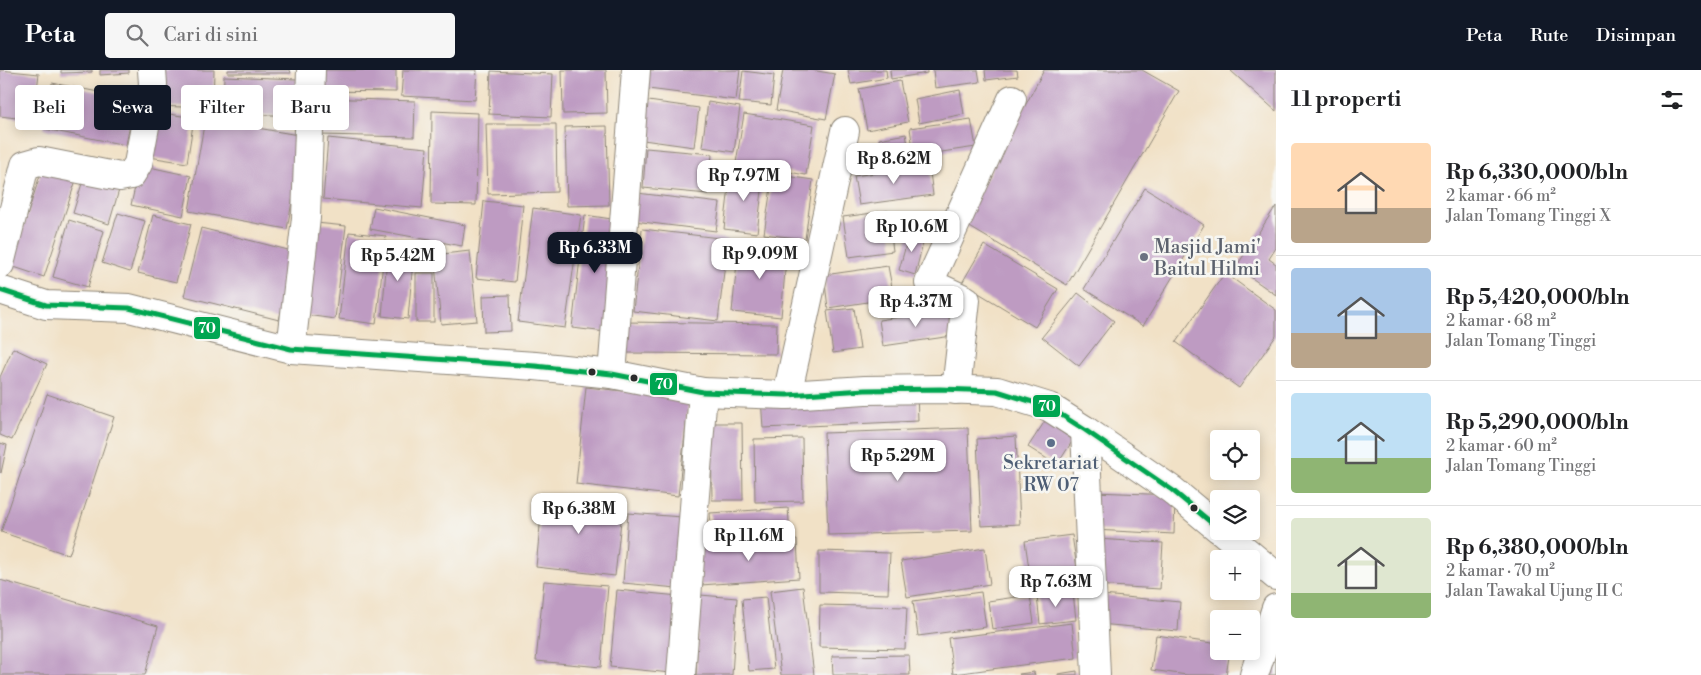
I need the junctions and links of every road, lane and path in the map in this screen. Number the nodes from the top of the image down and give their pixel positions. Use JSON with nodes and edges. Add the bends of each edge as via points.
{"nodes":[{"id":1,"x":152,"y":70,"type":"edge"},
{"id":2,"x":311,"y":70,"type":"edge"},
{"id":3,"x":636,"y":70,"type":"edge"},
{"id":4,"x":1012,"y":99,"type":"dead end"},
{"id":5,"x":845,"y":131,"type":"dead end"},
{"id":6,"x":0,"y":264,"type":"edge"},
{"id":7,"x":0,"y":290,"type":"edge"},
{"id":8,"x":292,"y":349,"type":"junction"},
{"id":9,"x":612,"y":374,"type":"junction"},
{"id":10,"x":956,"y":390,"type":"junction"},
{"id":11,"x":703,"y":392,"type":"junction"},
{"id":12,"x":787,"y":395,"type":"junction"},
{"id":13,"x":1085,"y":430,"type":"junction"},
{"id":14,"x":1210,"y":522,"type":"edge"},
{"id":15,"x":1232,"y":540,"type":"edge"},
{"id":16,"x":1276,"y":576,"type":"edge"},
{"id":17,"x":1276,"y":608,"type":"edge"},
{"id":18,"x":682,"y":675,"type":"edge"},
{"id":19,"x":1096,"y":675,"type":"edge"},
{"id":20,"x":1254,"y":675,"type":"edge"}],
"edges":[{"from":1,"to":6,"type":"street","via":[[153,84],[138,164],[131,175],[120,177],[39,161],[25,165]]},
{"from":2,"to":8,"type":"street","via":[[306,218]]},
{"from":3,"to":9,"type":"street"},
{"from":4,"to":10,"type":"street","via":[[929,283],[966,300]]},
{"from":5,"to":12,"type":"street"},
{"from":7,"to":8,"type":"street","via":[[46,305],[129,308]]},
{"from":8,"to":9,"type":"street"},
{"from":9,"to":11,"type":"street"},
{"from":10,"to":12,"type":"street","via":[[865,390]]},
{"from":10,"to":13,"type":"street","via":[[997,391],[1049,407]]},
{"from":11,"to":12,"type":"street"},
{"from":11,"to":18,"type":"street"},
{"from":13,"to":14,"type":"street","via":[[1172,490]]},
{"from":13,"to":19,"type":"street"},
{"from":15,"to":16,"type":"street"},
{"from":17,"to":20,"type":"street"}]}
